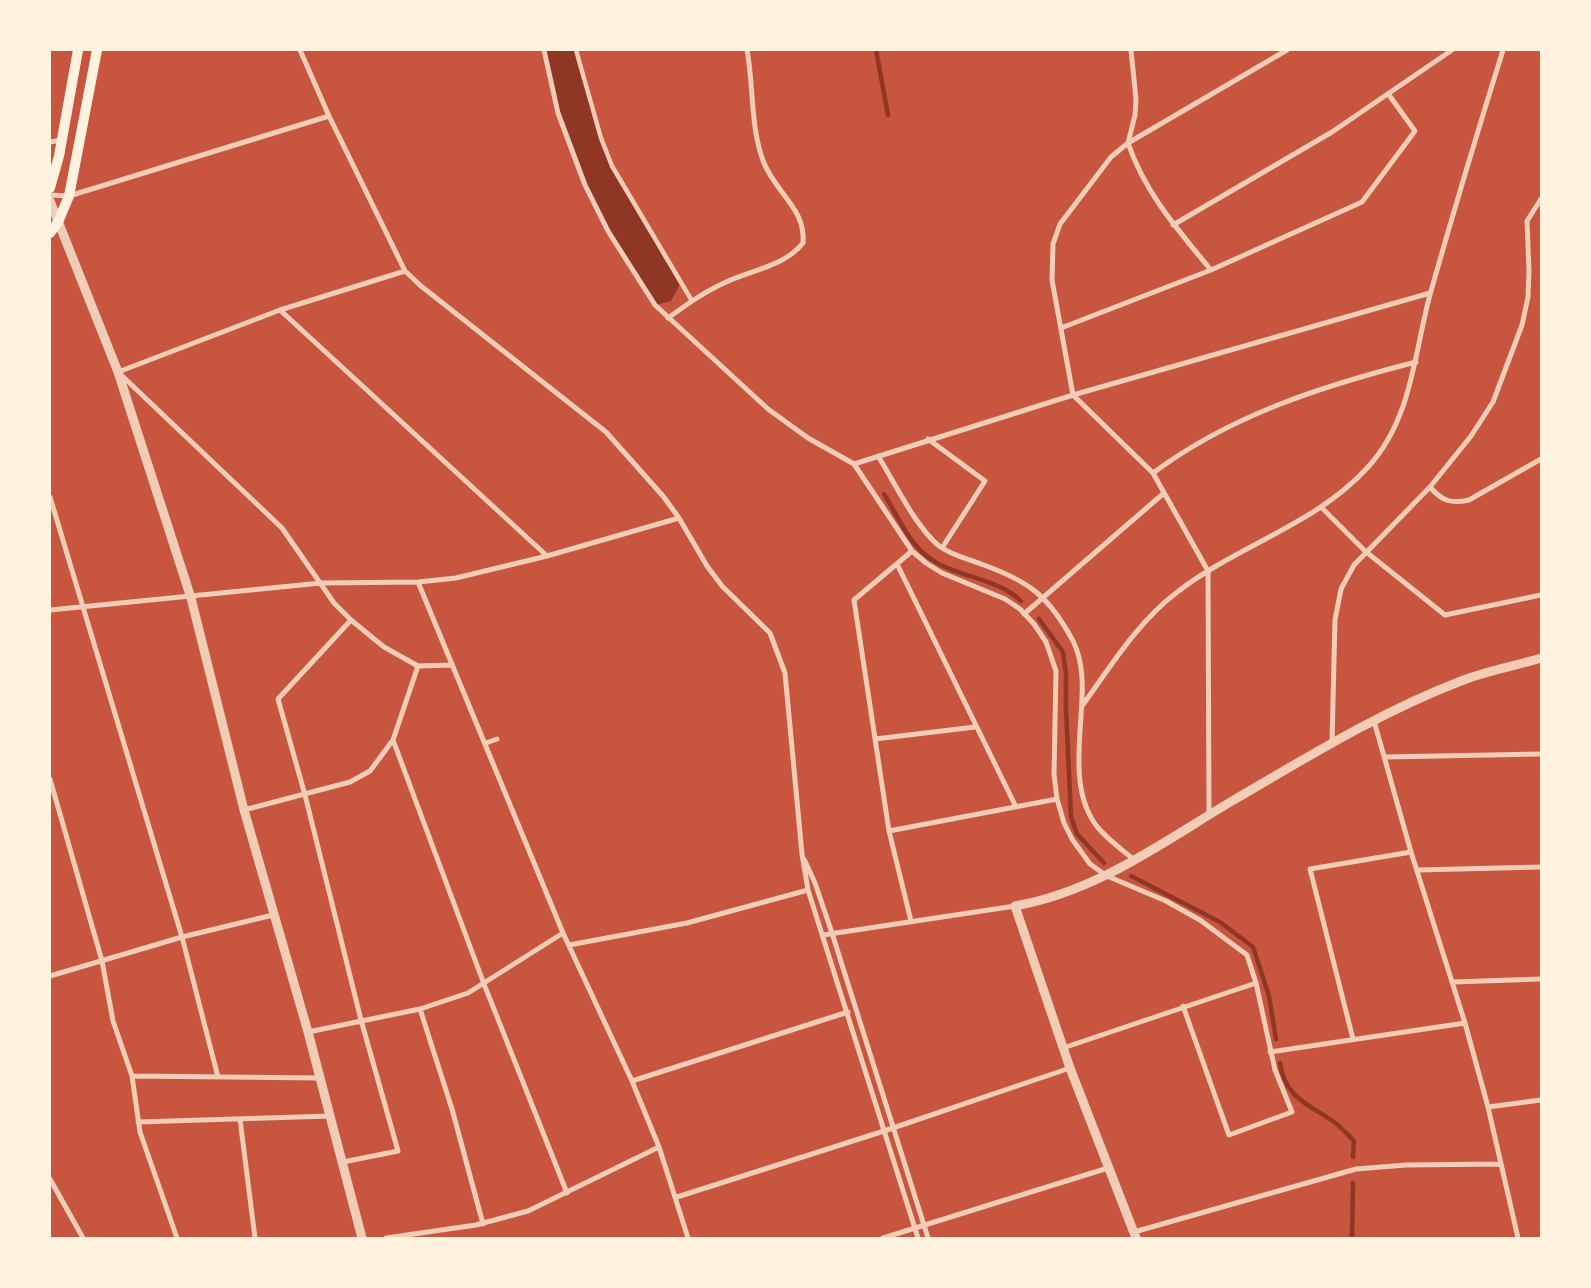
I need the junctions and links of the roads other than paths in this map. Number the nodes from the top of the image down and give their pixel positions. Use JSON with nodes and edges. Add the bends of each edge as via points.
{"nodes":[{"id":1,"x":78,"y":50,"type":"edge"},
{"id":2,"x":97,"y":50,"type":"edge"},
{"id":3,"x":300,"y":50,"type":"edge"},
{"id":4,"x":544,"y":50,"type":"edge"},
{"id":5,"x":576,"y":50,"type":"edge"},
{"id":6,"x":747,"y":50,"type":"edge"},
{"id":7,"x":1131,"y":50,"type":"edge"},
{"id":8,"x":1287,"y":50,"type":"edge"},
{"id":9,"x":1452,"y":50,"type":"edge"},
{"id":10,"x":1503,"y":50,"type":"edge"},
{"id":11,"x":1389,"y":95,"type":"junction"},
{"id":12,"x":329,"y":116,"type":"junction"},
{"id":13,"x":62,"y":140,"type":"junction"},
{"id":14,"x":50,"y":142,"type":"edge"},
{"id":15,"x":1128,"y":143,"type":"junction"},
{"id":16,"x":50,"y":188,"type":"edge"},
{"id":17,"x":50,"y":195,"type":"edge"},
{"id":18,"x":69,"y":196,"type":"junction"},
{"id":19,"x":1541,"y":199,"type":"edge"},
{"id":20,"x":50,"y":201,"type":"edge"},
{"id":21,"x":58,"y":222,"type":"junction"},
{"id":22,"x":1173,"y":225,"type":"junction"},
{"id":23,"x":50,"y":233,"type":"edge"},
{"id":24,"x":1211,"y":270,"type":"junction"},
{"id":25,"x":405,"y":271,"type":"junction"},
{"id":26,"x":1430,"y":294,"type":"junction"},
{"id":27,"x":692,"y":301,"type":"junction"},
{"id":28,"x":280,"y":310,"type":"junction"},
{"id":29,"x":668,"y":318,"type":"junction"},
{"id":30,"x":1060,"y":328,"type":"junction"},
{"id":31,"x":1416,"y":362,"type":"junction"},
{"id":32,"x":118,"y":372,"type":"junction"},
{"id":33,"x":1073,"y":395,"type":"junction"},
{"id":34,"x":928,"y":439,"type":"junction"},
{"id":35,"x":878,"y":456,"type":"junction"},
{"id":36,"x":1541,"y":459,"type":"edge"},
{"id":37,"x":854,"y":464,"type":"junction"},
{"id":38,"x":1153,"y":473,"type":"junction"},
{"id":39,"x":1430,"y":487,"type":"junction"},
{"id":40,"x":1164,"y":493,"type":"junction"},
{"id":41,"x":50,"y":497,"type":"edge"},
{"id":42,"x":1322,"y":508,"type":"junction"},
{"id":43,"x":679,"y":518,"type":"junction"},
{"id":44,"x":942,"y":548,"type":"junction"},
{"id":45,"x":912,"y":551,"type":"junction"},
{"id":46,"x":1365,"y":551,"type":"junction"},
{"id":47,"x":547,"y":556,"type":"junction"},
{"id":48,"x":898,"y":566,"type":"junction"},
{"id":49,"x":1208,"y":571,"type":"junction"},
{"id":50,"x":418,"y":582,"type":"junction"},
{"id":51,"x":321,"y":584,"type":"junction"},
{"id":52,"x":1541,"y":595,"type":"edge"},
{"id":53,"x":191,"y":598,"type":"junction"},
{"id":54,"x":1044,"y":598,"type":"junction"},
{"id":55,"x":85,"y":607,"type":"junction"},
{"id":56,"x":50,"y":610,"type":"edge"},
{"id":57,"x":1024,"y":614,"type":"junction"},
{"id":58,"x":351,"y":620,"type":"junction"},
{"id":59,"x":1541,"y":658,"type":"edge"},
{"id":60,"x":452,"y":665,"type":"junction"},
{"id":61,"x":418,"y":666,"type":"junction"},
{"id":62,"x":1082,"y":706,"type":"junction"},
{"id":63,"x":1374,"y":721,"type":"junction"},
{"id":64,"x":975,"y":727,"type":"junction"},
{"id":65,"x":497,"y":739,"type":"dead end"},
{"id":66,"x":875,"y":739,"type":"junction"},
{"id":67,"x":393,"y":740,"type":"junction"},
{"id":68,"x":1332,"y":742,"type":"junction"},
{"id":69,"x":486,"y":743,"type":"junction"},
{"id":70,"x":1541,"y":754,"type":"edge"},
{"id":71,"x":1385,"y":757,"type":"junction"},
{"id":72,"x":50,"y":779,"type":"edge"},
{"id":73,"x":305,"y":794,"type":"junction"},
{"id":74,"x":1057,"y":799,"type":"junction"},
{"id":75,"x":1016,"y":807,"type":"junction"},
{"id":76,"x":244,"y":810,"type":"junction"},
{"id":77,"x":1209,"y":814,"type":"junction"},
{"id":78,"x":889,"y":831,"type":"junction"},
{"id":79,"x":1411,"y":852,"type":"junction"},
{"id":80,"x":802,"y":854,"type":"junction"},
{"id":81,"x":1132,"y":859,"type":"junction"},
{"id":82,"x":1541,"y":867,"type":"edge"},
{"id":83,"x":1418,"y":870,"type":"junction"},
{"id":84,"x":1107,"y":876,"type":"junction"},
{"id":85,"x":808,"y":890,"type":"junction"},
{"id":86,"x":1015,"y":906,"type":"junction"},
{"id":87,"x":273,"y":915,"type":"junction"},
{"id":88,"x":911,"y":921,"type":"junction"},
{"id":89,"x":563,"y":933,"type":"junction"},
{"id":90,"x":832,"y":933,"type":"junction"},
{"id":91,"x":823,"y":934,"type":"junction"},
{"id":92,"x":182,"y":937,"type":"junction"},
{"id":93,"x":569,"y":945,"type":"junction"},
{"id":94,"x":102,"y":961,"type":"junction"},
{"id":95,"x":50,"y":976,"type":"edge"},
{"id":96,"x":1541,"y":979,"type":"edge"},
{"id":97,"x":1453,"y":982,"type":"junction"},
{"id":98,"x":1256,"y":983,"type":"junction"},
{"id":99,"x":484,"y":984,"type":"junction"},
{"id":100,"x":1183,"y":1006,"type":"junction"},
{"id":101,"x":420,"y":1009,"type":"junction"},
{"id":102,"x":848,"y":1012,"type":"junction"},
{"id":103,"x":360,"y":1020,"type":"junction"},
{"id":104,"x":1465,"y":1022,"type":"junction"},
{"id":105,"x":308,"y":1032,"type":"junction"},
{"id":106,"x":1353,"y":1038,"type":"junction"},
{"id":107,"x":1063,"y":1048,"type":"junction"},
{"id":108,"x":1270,"y":1052,"type":"junction"},
{"id":109,"x":1070,"y":1068,"type":"junction"},
{"id":110,"x":132,"y":1076,"type":"junction"},
{"id":111,"x":218,"y":1077,"type":"junction"},
{"id":112,"x":320,"y":1078,"type":"junction"},
{"id":113,"x":632,"y":1081,"type":"junction"},
{"id":114,"x":1541,"y":1100,"type":"edge"},
{"id":115,"x":1488,"y":1107,"type":"junction"},
{"id":116,"x":330,"y":1116,"type":"junction"},
{"id":117,"x":240,"y":1119,"type":"junction"},
{"id":118,"x":138,"y":1122,"type":"junction"},
{"id":119,"x":894,"y":1128,"type":"junction"},
{"id":120,"x":884,"y":1131,"type":"junction"},
{"id":121,"x":659,"y":1147,"type":"junction"},
{"id":122,"x":343,"y":1162,"type":"junction"},
{"id":123,"x":1501,"y":1164,"type":"junction"},
{"id":124,"x":1108,"y":1168,"type":"junction"},
{"id":125,"x":50,"y":1179,"type":"edge"},
{"id":126,"x":567,"y":1193,"type":"junction"},
{"id":127,"x":676,"y":1197,"type":"junction"},
{"id":128,"x":483,"y":1224,"type":"junction"},
{"id":129,"x":924,"y":1225,"type":"junction"},
{"id":130,"x":915,"y":1228,"type":"junction"},
{"id":131,"x":1135,"y":1235,"type":"edge"},
{"id":132,"x":84,"y":1238,"type":"edge"},
{"id":133,"x":177,"y":1238,"type":"edge"},
{"id":134,"x":255,"y":1238,"type":"edge"},
{"id":135,"x":362,"y":1238,"type":"edge"},
{"id":136,"x":386,"y":1238,"type":"edge"},
{"id":137,"x":688,"y":1238,"type":"edge"},
{"id":138,"x":883,"y":1238,"type":"edge"},
{"id":139,"x":918,"y":1238,"type":"edge"},
{"id":140,"x":928,"y":1238,"type":"edge"},
{"id":141,"x":1518,"y":1238,"type":"edge"}],
"edges":[{"from":1,"to":13,"type":"main road"},
{"from":2,"to":18,"type":"main road"},
{"from":3,"to":12,"type":"street"},
{"from":4,"to":29,"type":"street","via":[[558,113],[585,185],[641,285]]},
{"from":5,"to":27,"type":"street","via":[[612,166]]},
{"from":6,"to":27,"type":"street","via":[[763,161],[779,190],[802,220],[802,243],[796,252],[783,260],[725,282]]},
{"from":7,"to":15,"type":"street","via":[[1136,99]]},
{"from":8,"to":15,"type":"street"},
{"from":9,"to":11,"type":"street"},
{"from":10,"to":26,"type":"street"},
{"from":11,"to":22,"type":"street"},
{"from":11,"to":24,"type":"street","via":[[1415,131],[1362,202]]},
{"from":12,"to":18,"type":"street"},
{"from":12,"to":25,"type":"street"},
{"from":13,"to":14,"type":"street"},
{"from":13,"to":16,"type":"main road"},
{"from":15,"to":22,"type":"street","via":[[1142,177]]},
{"from":15,"to":30,"type":"street","via":[[1111,157],[1069,210],[1056,232],[1051,267]]},
{"from":17,"to":18,"type":"street"},
{"from":18,"to":21,"type":"main road"},
{"from":19,"to":39,"type":"street","via":[[1527,220],[1528,298],[1522,325],[1496,393],[1471,436]]},
{"from":20,"to":21,"type":"street"},
{"from":21,"to":23,"type":"main road"},
{"from":21,"to":32,"type":"street"},
{"from":22,"to":24,"type":"street"},
{"from":24,"to":30,"type":"street"},
{"from":25,"to":28,"type":"street"},
{"from":25,"to":43,"type":"street","via":[[606,432],[658,489]]},
{"from":26,"to":31,"type":"street"},
{"from":26,"to":33,"type":"street"},
{"from":27,"to":29,"type":"street"},
{"from":28,"to":32,"type":"street"},
{"from":28,"to":47,"type":"street"},
{"from":29,"to":37,"type":"street","via":[[768,410]]},
{"from":30,"to":33,"type":"street"},
{"from":31,"to":38,"type":"street","via":[[1332,385],[1266,409],[1177,455]]},
{"from":31,"to":42,"type":"street","via":[[1410,388],[1383,445],[1370,465]]},
{"from":32,"to":51,"type":"street","via":[[282,528]]},
{"from":32,"to":53,"type":"street"},
{"from":33,"to":34,"type":"street"},
{"from":33,"to":38,"type":"street"},
{"from":34,"to":35,"type":"street"},
{"from":34,"to":44,"type":"street","via":[[985,481]]},
{"from":35,"to":37,"type":"street"},
{"from":35,"to":44,"type":"street","via":[[928,534]]},
{"from":36,"to":39,"type":"street","via":[[1483,494],[1464,501],[1445,502]]},
{"from":37,"to":45,"type":"street"},
{"from":38,"to":40,"type":"street"},
{"from":39,"to":46,"type":"street"},
{"from":40,"to":49,"type":"street"},
{"from":40,"to":54,"type":"street"},
{"from":41,"to":55,"type":"street"},
{"from":42,"to":46,"type":"street"},
{"from":42,"to":49,"type":"street"},
{"from":43,"to":47,"type":"street"},
{"from":43,"to":80,"type":"street","via":[[707,566],[722,586],[770,633],[782,659]]},
{"from":44,"to":54,"type":"street","via":[[1006,573]]},
{"from":45,"to":48,"type":"street"},
{"from":45,"to":57,"type":"street","via":[[942,573],[989,591]]},
{"from":46,"to":52,"type":"street","via":[[1445,615]]},
{"from":46,"to":68,"type":"street","via":[[1346,576],[1337,603]]},
{"from":47,"to":50,"type":"street","via":[[481,572]]},
{"from":48,"to":64,"type":"street"},
{"from":48,"to":66,"type":"street","via":[[854,600]]},
{"from":49,"to":62,"type":"street","via":[[1148,617]]},
{"from":49,"to":77,"type":"street"},
{"from":50,"to":51,"type":"street"},
{"from":50,"to":60,"type":"street"},
{"from":51,"to":53,"type":"street"},
{"from":51,"to":58,"type":"street"},
{"from":53,"to":55,"type":"street"},
{"from":53,"to":76,"type":"street"},
{"from":54,"to":57,"type":"street"},
{"from":54,"to":62,"type":"street","via":[[1074,644],[1081,664]]},
{"from":55,"to":56,"type":"street"},
{"from":55,"to":92,"type":"street"},
{"from":57,"to":74,"type":"street","via":[[1046,642],[1056,671],[1054,774]]},
{"from":58,"to":61,"type":"street","via":[[384,647]]},
{"from":58,"to":73,"type":"street","via":[[278,699]]},
{"from":59,"to":63,"type":"street","via":[[1461,680]]},
{"from":60,"to":61,"type":"street"},
{"from":60,"to":69,"type":"street"},
{"from":61,"to":67,"type":"street"},
{"from":62,"to":81,"type":"street","via":[[1082,797],[1098,828]]},
{"from":63,"to":68,"type":"street"},
{"from":63,"to":71,"type":"street"},
{"from":64,"to":66,"type":"street"},
{"from":64,"to":75,"type":"street"},
{"from":65,"to":69,"type":"street"},
{"from":66,"to":78,"type":"street"},
{"from":67,"to":73,"type":"street","via":[[378,762],[361,778]]},
{"from":67,"to":99,"type":"street"},
{"from":68,"to":77,"type":"street"},
{"from":69,"to":89,"type":"street"},
{"from":70,"to":71,"type":"street"},
{"from":71,"to":79,"type":"street"},
{"from":72,"to":94,"type":"street"},
{"from":73,"to":76,"type":"street"},
{"from":73,"to":103,"type":"street"},
{"from":74,"to":75,"type":"street"},
{"from":74,"to":84,"type":"street","via":[[1064,822],[1080,852]]},
{"from":75,"to":78,"type":"street"},
{"from":76,"to":87,"type":"street"},
{"from":77,"to":81,"type":"street"},
{"from":78,"to":88,"type":"street"},
{"from":79,"to":83,"type":"street"},
{"from":79,"to":106,"type":"street","via":[[1310,869]]},
{"from":80,"to":85,"type":"street"},
{"from":80,"to":90,"type":"street"},
{"from":81,"to":84,"type":"street"},
{"from":82,"to":83,"type":"street"},
{"from":83,"to":97,"type":"street"},
{"from":84,"to":86,"type":"street","via":[[1055,898]]},
{"from":84,"to":98,"type":"street","via":[[1166,901],[1239,947],[1247,954]]},
{"from":85,"to":91,"type":"street"},
{"from":85,"to":93,"type":"street","via":[[687,923]]},
{"from":86,"to":88,"type":"street"},
{"from":86,"to":107,"type":"street"},
{"from":87,"to":92,"type":"street"},
{"from":87,"to":105,"type":"street"},
{"from":88,"to":90,"type":"street"},
{"from":89,"to":93,"type":"street"},
{"from":89,"to":99,"type":"street"},
{"from":90,"to":91,"type":"street"},
{"from":90,"to":119,"type":"street"},
{"from":91,"to":102,"type":"street"},
{"from":92,"to":94,"type":"street"},
{"from":92,"to":111,"type":"street"},
{"from":93,"to":113,"type":"street"},
{"from":94,"to":95,"type":"street"},
{"from":94,"to":110,"type":"street","via":[[113,1021]]},
{"from":96,"to":97,"type":"street"},
{"from":97,"to":104,"type":"street"},
{"from":98,"to":100,"type":"street"},
{"from":98,"to":108,"type":"street"},
{"from":99,"to":101,"type":"street","via":[[468,993]]},
{"from":99,"to":126,"type":"street"},
{"from":100,"to":107,"type":"street"},
{"from":100,"to":108,"type":"street","via":[[1229,1135],[1292,1112]]},
{"from":101,"to":103,"type":"street"},
{"from":101,"to":128,"type":"street","via":[[457,1125]]},
{"from":102,"to":113,"type":"street"},
{"from":102,"to":120,"type":"street"},
{"from":103,"to":105,"type":"street"},
{"from":103,"to":122,"type":"street","via":[[398,1150]]},
{"from":104,"to":106,"type":"street"},
{"from":104,"to":115,"type":"street"},
{"from":105,"to":112,"type":"street"},
{"from":106,"to":108,"type":"street"},
{"from":107,"to":109,"type":"street"},
{"from":109,"to":119,"type":"street"},
{"from":109,"to":124,"type":"street"},
{"from":110,"to":111,"type":"street"},
{"from":110,"to":118,"type":"street"},
{"from":111,"to":112,"type":"street"},
{"from":112,"to":116,"type":"street"},
{"from":113,"to":121,"type":"street"},
{"from":114,"to":115,"type":"street"},
{"from":115,"to":123,"type":"street"},
{"from":116,"to":117,"type":"street"},
{"from":116,"to":122,"type":"street"},
{"from":117,"to":118,"type":"street"},
{"from":117,"to":134,"type":"street"},
{"from":118,"to":133,"type":"street"},
{"from":119,"to":120,"type":"street"},
{"from":119,"to":129,"type":"street"},
{"from":120,"to":127,"type":"street"},
{"from":120,"to":130,"type":"street"},
{"from":121,"to":126,"type":"street"},
{"from":121,"to":127,"type":"street"},
{"from":122,"to":135,"type":"street"},
{"from":123,"to":131,"type":"street","via":[[1406,1165],[1356,1170]]},
{"from":123,"to":141,"type":"street"},
{"from":124,"to":129,"type":"street"},
{"from":124,"to":131,"type":"street"},
{"from":125,"to":132,"type":"street"},
{"from":126,"to":128,"type":"street","via":[[528,1211]]},
{"from":127,"to":137,"type":"street"},
{"from":128,"to":136,"type":"street"},
{"from":129,"to":130,"type":"street"},
{"from":129,"to":140,"type":"street"},
{"from":130,"to":138,"type":"street"},
{"from":130,"to":139,"type":"street"}]}
